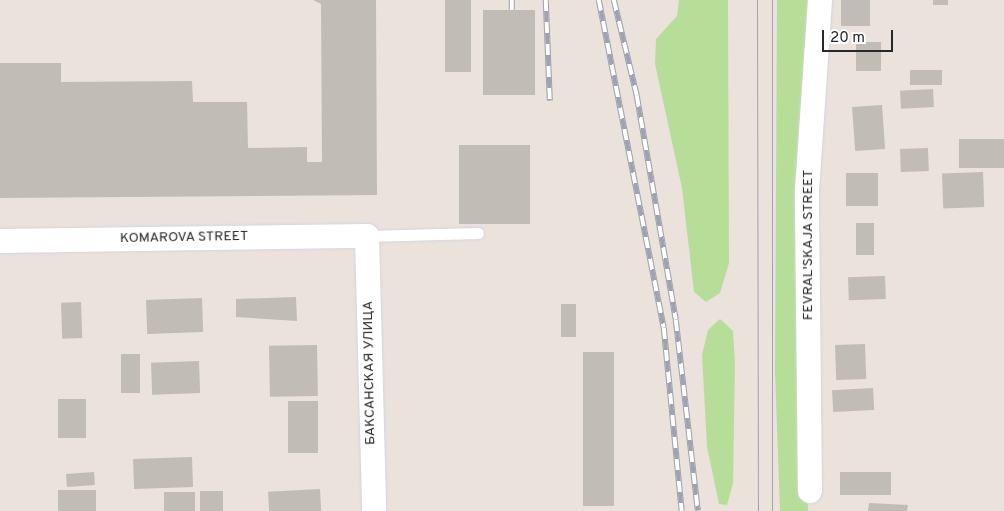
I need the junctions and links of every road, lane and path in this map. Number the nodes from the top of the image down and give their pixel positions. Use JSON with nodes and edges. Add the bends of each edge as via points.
{"nodes":[{"id":1,"x":820,"y":0,"type":"edge"},
{"id":2,"x":478,"y":233,"type":"dead end"},
{"id":3,"x":367,"y":236,"type":"junction"},
{"id":4,"x":0,"y":241,"type":"edge"},
{"id":5,"x":810,"y":491,"type":"dead end"},
{"id":6,"x":374,"y":511,"type":"edge"}],
"edges":[{"from":1,"to":5,"type":"street","name":"FEVRAL'SKAJA STREET","via":[[807,191]]},
{"from":2,"to":3,"type":"lane"},
{"from":3,"to":4,"type":"street","name":"KOMAROVA STREET"},
{"from":3,"to":6,"type":"street","name":"БАКСАНСКАЯ УЛИЦА"}]}
